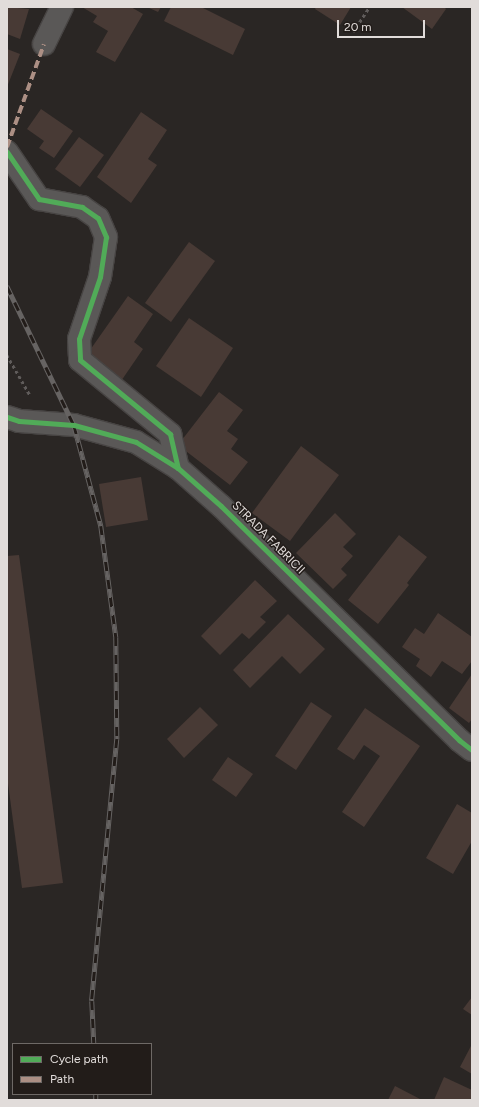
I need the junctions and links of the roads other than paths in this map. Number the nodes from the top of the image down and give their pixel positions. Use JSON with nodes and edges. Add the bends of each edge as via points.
{"nodes":[{"id":1,"x":62,"y":7,"type":"edge"},
{"id":2,"x":44,"y":44,"type":"dead end"},
{"id":3,"x":7,"y":152,"type":"edge"},
{"id":4,"x":7,"y":417,"type":"edge"},
{"id":5,"x":178,"y":468,"type":"junction"},
{"id":6,"x":472,"y":750,"type":"edge"}],
"edges":[{"from":1,"to":2,"type":"street"},
{"from":3,"to":5,"type":"street","via":[[39,199],[82,207],[98,218],[106,237],[100,278],[78,339],[80,360],[170,434]]},
{"from":4,"to":5,"type":"street","name":"STRADA FABRICII","via":[[19,421],[74,425],[136,442]]},
{"from":5,"to":6,"type":"street","name":"STRADA FABRICII","via":[[221,506]]}]}
